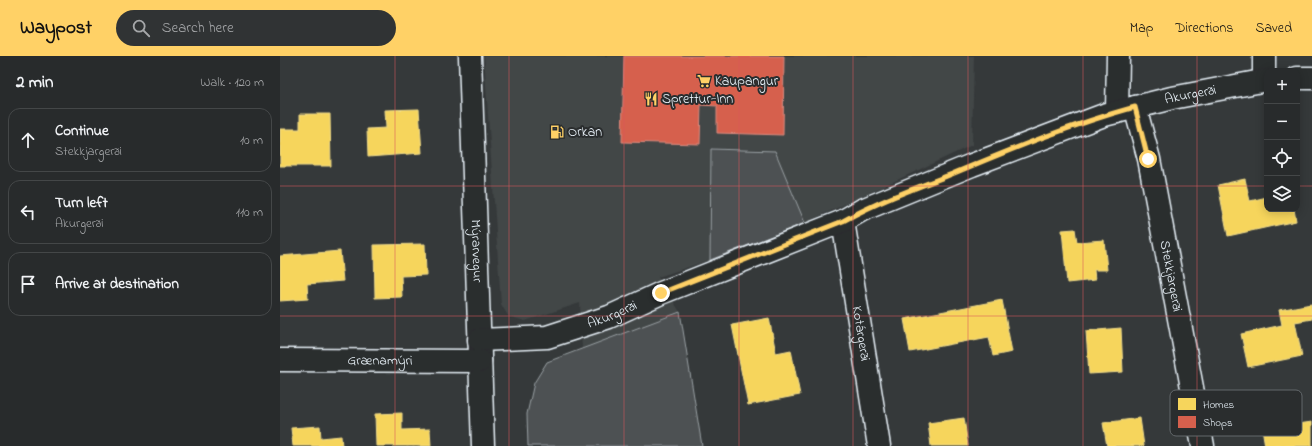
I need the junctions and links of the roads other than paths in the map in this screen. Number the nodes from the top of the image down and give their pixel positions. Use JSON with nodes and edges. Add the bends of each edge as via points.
{"nodes":[{"id":1,"x":470,"y":56,"type":"edge"},
{"id":2,"x":1118,"y":56,"type":"edge"},
{"id":3,"x":1264,"y":56,"type":"edge"},
{"id":4,"x":1265,"y":68,"type":"edge"},
{"id":5,"x":1300,"y":78,"type":"edge"},
{"id":6,"x":1312,"y":78,"type":"edge"},
{"id":7,"x":1264,"y":80,"type":"edge"},
{"id":8,"x":1126,"y":110,"type":"junction"},
{"id":9,"x":843,"y":221,"type":"junction"},
{"id":10,"x":480,"y":351,"type":"junction"},
{"id":11,"x":280,"y":360,"type":"edge"},
{"id":12,"x":1192,"y":390,"type":"edge"},
{"id":13,"x":1201,"y":436,"type":"edge"},
{"id":14,"x":483,"y":446,"type":"edge"},
{"id":15,"x":879,"y":446,"type":"edge"},
{"id":16,"x":1203,"y":446,"type":"edge"}],
"edges":[{"from":1,"to":10,"type":"street","name":"Mýrarvegur"},
{"from":2,"to":8,"type":"street"},
{"from":3,"to":4,"type":"street","name":"Akurgerði"},
{"from":5,"to":6,"type":"street"},
{"from":7,"to":8,"type":"street","name":"Akurgerði","via":[[1172,98]]},
{"from":8,"to":9,"type":"street","name":"Akurgerði","via":[[972,165],[862,210]]},
{"from":8,"to":12,"type":"street","name":"Stekkjargerði","via":[[1148,159]]},
{"from":9,"to":10,"type":"street","name":"Akurgerði","via":[[595,321],[547,336]]},
{"from":9,"to":15,"type":"street","name":"Kotárgerði"},
{"from":10,"to":11,"type":"street","name":"Grænamýri"},
{"from":10,"to":14,"type":"street","name":"Mýrarvegur"},
{"from":13,"to":16,"type":"street","name":"Stekkjargerði"}]}
